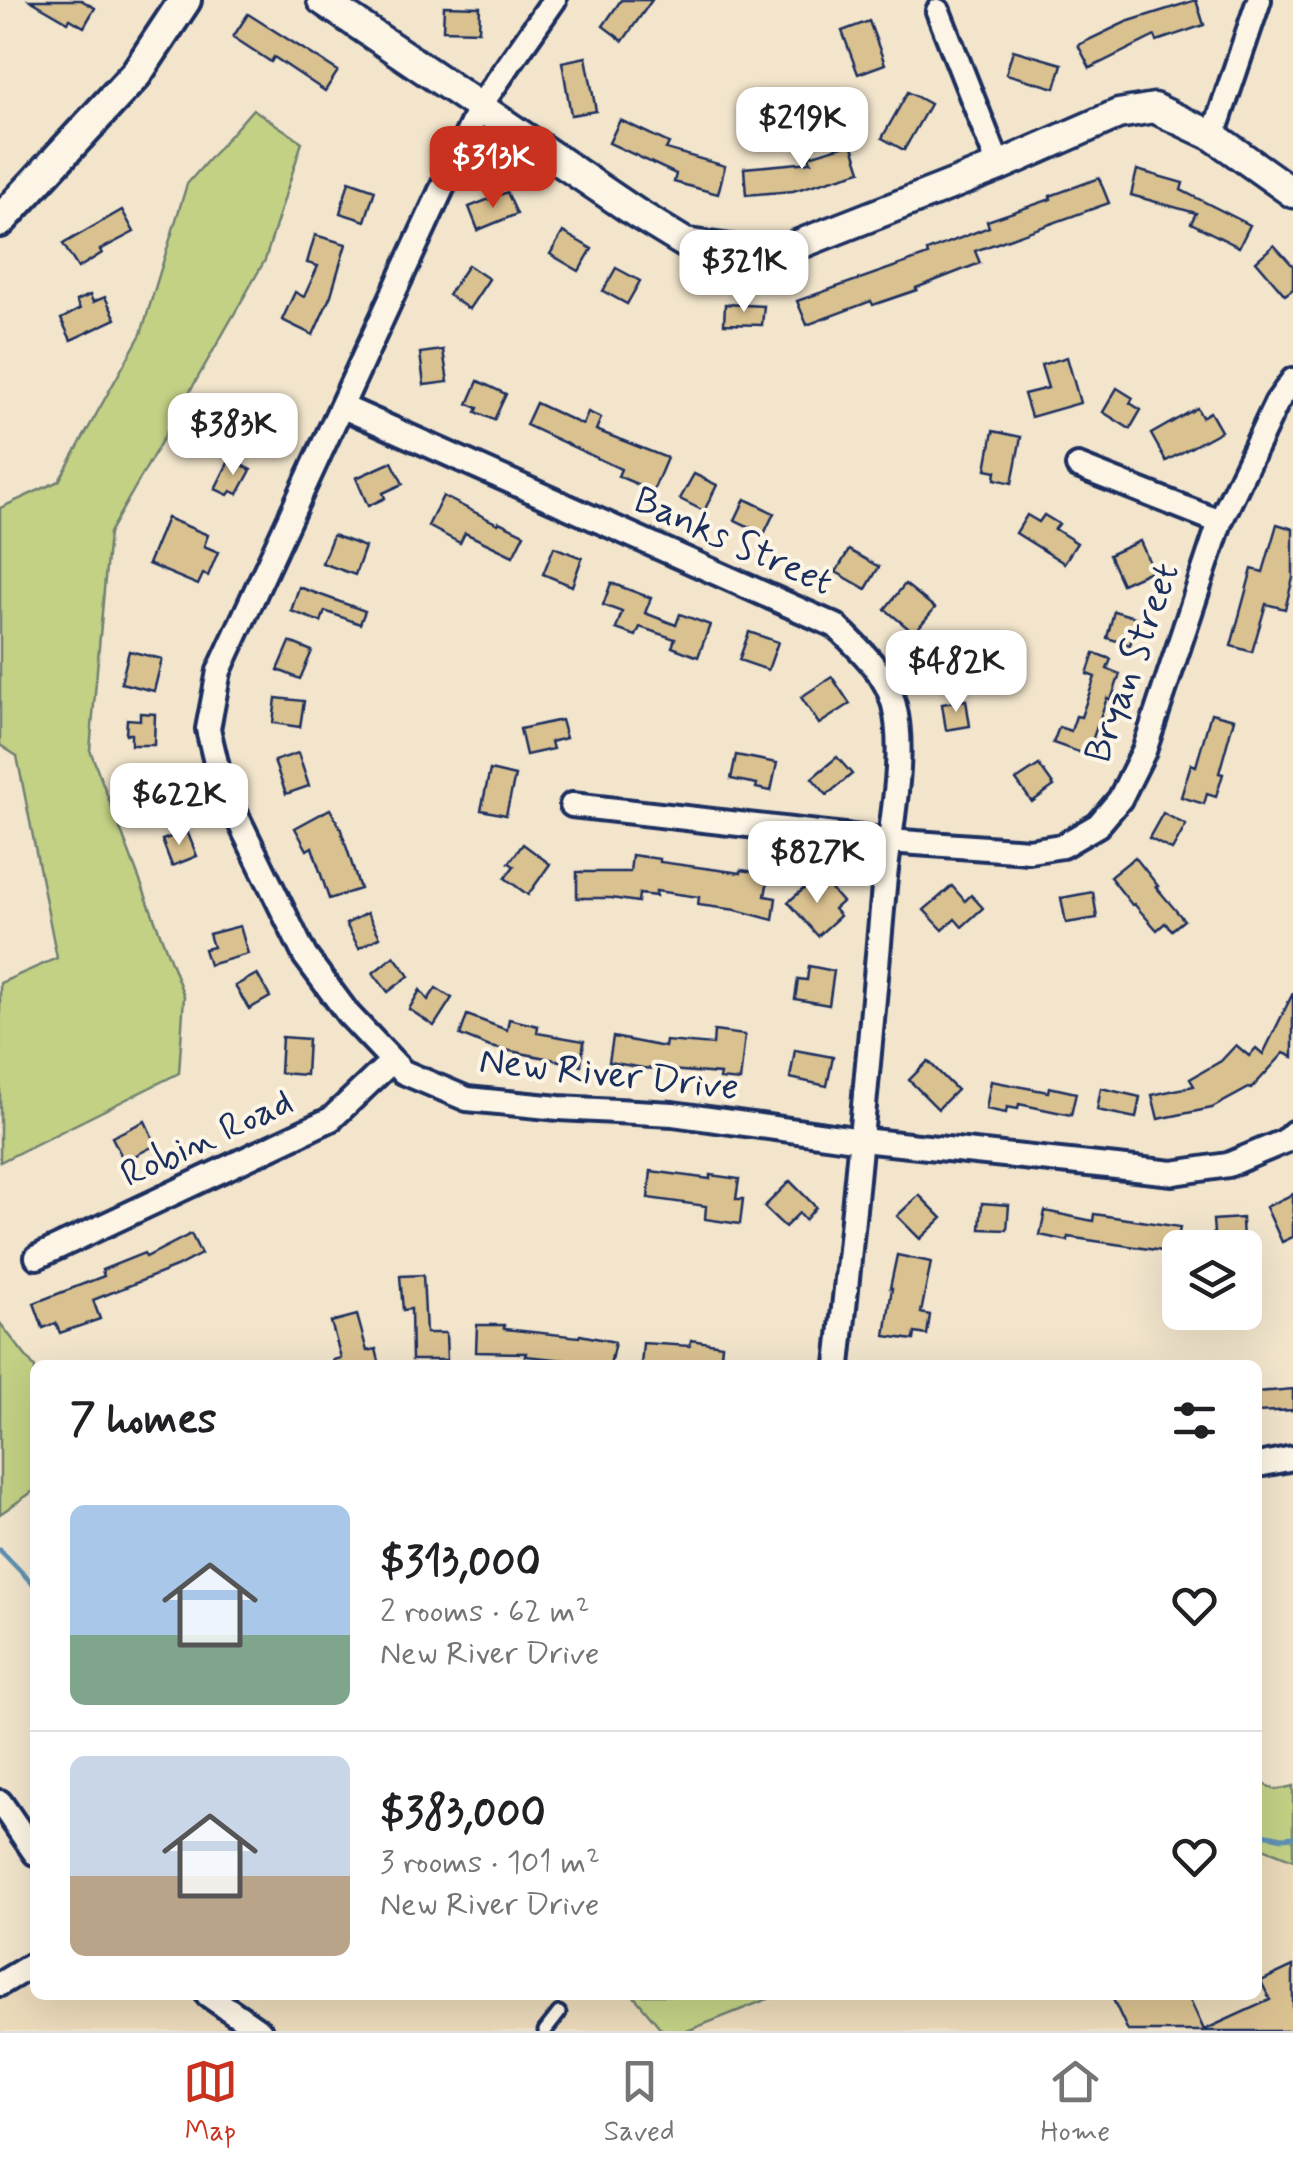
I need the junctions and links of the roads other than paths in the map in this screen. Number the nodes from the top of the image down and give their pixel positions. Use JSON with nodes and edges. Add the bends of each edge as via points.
{"nodes":[{"id":1,"x":185,"y":0,"type":"edge"},
{"id":2,"x":322,"y":0,"type":"edge"},
{"id":3,"x":554,"y":0,"type":"edge"},
{"id":4,"x":1259,"y":0,"type":"edge"},
{"id":5,"x":938,"y":11,"type":"dead end"},
{"id":6,"x":480,"y":106,"type":"junction"},
{"id":7,"x":1213,"y":136,"type":"junction"},
{"id":8,"x":999,"y":166,"type":"junction"},
{"id":9,"x":1293,"y":194,"type":"edge"},
{"id":10,"x":0,"y":222,"type":"edge"},
{"id":11,"x":1293,"y":380,"type":"edge"},
{"id":12,"x":343,"y":407,"type":"junction"},
{"id":13,"x":1078,"y":466,"type":"dead end"},
{"id":14,"x":1220,"y":522,"type":"junction"},
{"id":15,"x":572,"y":805,"type":"dead end"},
{"id":16,"x":888,"y":841,"type":"junction"},
{"id":17,"x":392,"y":1060,"type":"junction"},
{"id":18,"x":1293,"y":1133,"type":"edge"},
{"id":19,"x":862,"y":1140,"type":"junction"},
{"id":20,"x":37,"y":1257,"type":"dead end"},
{"id":21,"x":839,"y":1360,"type":"edge"},
{"id":22,"x":1293,"y":1458,"type":"edge"},
{"id":23,"x":1262,"y":1464,"type":"edge"},
{"id":24,"x":0,"y":1802,"type":"edge"},
{"id":25,"x":30,"y":1846,"type":"edge"},
{"id":26,"x":30,"y":1966,"type":"edge"},
{"id":27,"x":0,"y":1984,"type":"edge"},
{"id":28,"x":215,"y":2000,"type":"edge"},
{"id":29,"x":560,"y":2013,"type":"dead end"},
{"id":30,"x":260,"y":2031,"type":"edge"},
{"id":31,"x":545,"y":2031,"type":"edge"}],
"edges":[{"from":1,"to":10,"type":"main road","via":[[136,74]]},
{"from":2,"to":6,"type":"street"},
{"from":3,"to":6,"type":"street","name":"New River Drive"},
{"from":4,"to":7,"type":"street"},
{"from":5,"to":8,"type":"street"},
{"from":6,"to":8,"type":"street","via":[[685,243],[748,252],[782,251]]},
{"from":6,"to":12,"type":"street","name":"New River Drive"},
{"from":7,"to":8,"type":"street","via":[[1154,108],[1118,114]]},
{"from":7,"to":9,"type":"street"},
{"from":11,"to":14,"type":"street","name":"Bryan Street"},
{"from":12,"to":16,"type":"street","name":"Banks Street","via":[[836,626],[877,668],[894,704],[900,755]]},
{"from":12,"to":17,"type":"street","name":"New River Drive","via":[[219,671],[208,728],[221,784],[305,956]]},
{"from":13,"to":14,"type":"street"},
{"from":14,"to":16,"type":"street","name":"Bryan Street","via":[[1144,751],[1098,825],[1062,846],[1029,852]]},
{"from":15,"to":16,"type":"street","name":"Bryan Street"},
{"from":16,"to":19,"type":"street","name":"Banks Street"},
{"from":17,"to":19,"type":"street","name":"New River Drive","via":[[403,1072],[468,1099],[674,1114]]},
{"from":17,"to":20,"type":"street","name":"Robin Road","via":[[331,1119]]},
{"from":18,"to":19,"type":"street","name":"New River Drive","via":[[1228,1164],[1173,1173]]},
{"from":19,"to":21,"type":"street","name":"Banks Street"},
{"from":22,"to":23,"type":"street"},
{"from":24,"to":25,"type":"street"},
{"from":26,"to":27,"type":"street"},
{"from":28,"to":30,"type":"street"},
{"from":29,"to":31,"type":"lane"}]}
